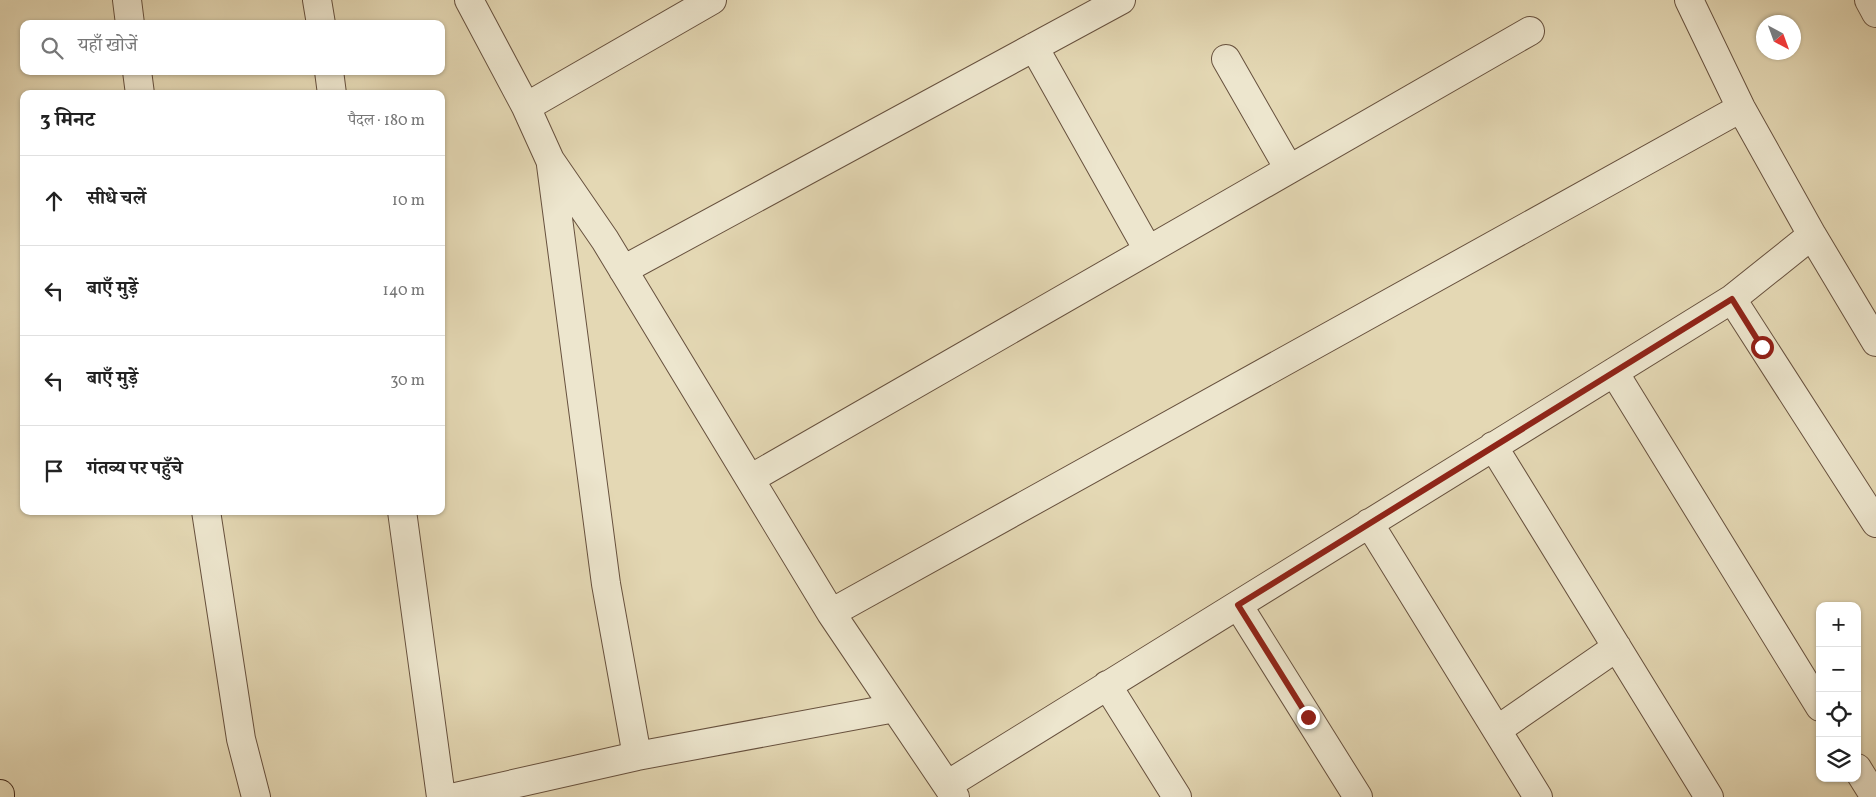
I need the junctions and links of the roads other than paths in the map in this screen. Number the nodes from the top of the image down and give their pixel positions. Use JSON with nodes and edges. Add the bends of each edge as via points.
{"nodes":[{"id":1,"x":127,"y":0,"type":"edge"},
{"id":2,"x":317,"y":0,"type":"edge"},
{"id":3,"x":469,"y":0,"type":"edge"},
{"id":4,"x":712,"y":0,"type":"edge"},
{"id":5,"x":1121,"y":0,"type":"edge"},
{"id":6,"x":1689,"y":0,"type":"edge"},
{"id":7,"x":1869,"y":0,"type":"edge"},
{"id":8,"x":1876,"y":13,"type":"edge"},
{"id":9,"x":130,"y":20,"type":"edge"},
{"id":10,"x":320,"y":20,"type":"edge"},
{"id":11,"x":1530,"y":31,"type":"dead end"},
{"id":12,"x":1034,"y":47,"type":"junction"},
{"id":13,"x":1226,"y":59,"type":"dead end"},
{"id":14,"x":138,"y":75,"type":"edge"},
{"id":15,"x":330,"y":75,"type":"edge"},
{"id":16,"x":139,"y":90,"type":"edge"},
{"id":17,"x":331,"y":90,"type":"edge"},
{"id":18,"x":526,"y":106,"type":"junction"},
{"id":19,"x":1741,"y":108,"type":"junction"},
{"id":20,"x":550,"y":160,"type":"junction"},
{"id":21,"x":1289,"y":169,"type":"junction"},
{"id":22,"x":1812,"y":235,"type":"junction"},
{"id":23,"x":1148,"y":250,"type":"junction"},
{"id":24,"x":623,"y":270,"type":"junction"},
{"id":25,"x":1732,"y":299,"type":"junction"},
{"id":26,"x":1876,"y":342,"type":"edge"},
{"id":27,"x":1614,"y":372,"type":"junction"},
{"id":28,"x":1493,"y":446,"type":"junction"},
{"id":29,"x":750,"y":479,"type":"junction"},
{"id":30,"x":207,"y":515,"type":"edge"},
{"id":31,"x":403,"y":515,"type":"edge"},
{"id":32,"x":1369,"y":523,"type":"junction"},
{"id":33,"x":1876,"y":523,"type":"edge"},
{"id":34,"x":1238,"y":605,"type":"junction"},
{"id":35,"x":831,"y":613,"type":"junction"},
{"id":36,"x":1617,"y":647,"type":"junction"},
{"id":37,"x":1107,"y":686,"type":"junction"},
{"id":38,"x":1816,"y":700,"type":"edge"},
{"id":39,"x":895,"y":708,"type":"junction"},
{"id":40,"x":1497,"y":730,"type":"junction"},
{"id":41,"x":637,"y":756,"type":"junction"},
{"id":42,"x":1861,"y":774,"type":"edge"},
{"id":43,"x":951,"y":791,"type":"edge"},
{"id":44,"x":256,"y":797,"type":"edge"},
{"id":45,"x":441,"y":797,"type":"edge"},
{"id":46,"x":456,"y":797,"type":"edge"},
{"id":47,"x":1177,"y":797,"type":"edge"},
{"id":48,"x":1358,"y":797,"type":"edge"},
{"id":49,"x":1538,"y":797,"type":"edge"},
{"id":50,"x":1709,"y":797,"type":"edge"},
{"id":51,"x":1875,"y":797,"type":"edge"}],
"edges":[{"from":1,"to":9,"type":"street"},
{"from":2,"to":10,"type":"street"},
{"from":3,"to":18,"type":"street"},
{"from":4,"to":18,"type":"street"},
{"from":5,"to":12,"type":"street"},
{"from":6,"to":19,"type":"street"},
{"from":7,"to":8,"type":"street"},
{"from":11,"to":21,"type":"street"},
{"from":12,"to":23,"type":"street"},
{"from":12,"to":24,"type":"street"},
{"from":13,"to":21,"type":"street"},
{"from":14,"to":16,"type":"street"},
{"from":15,"to":17,"type":"street"},
{"from":18,"to":20,"type":"street"},
{"from":19,"to":22,"type":"street"},
{"from":19,"to":35,"type":"street"},
{"from":20,"to":24,"type":"street"},
{"from":20,"to":41,"type":"street","via":[[606,584]]},
{"from":21,"to":23,"type":"street"},
{"from":22,"to":25,"type":"street"},
{"from":22,"to":26,"type":"street"},
{"from":23,"to":29,"type":"street"},
{"from":24,"to":29,"type":"street"},
{"from":25,"to":27,"type":"street"},
{"from":25,"to":33,"type":"street"},
{"from":27,"to":28,"type":"street"},
{"from":27,"to":38,"type":"street"},
{"from":28,"to":32,"type":"street"},
{"from":28,"to":36,"type":"street"},
{"from":29,"to":35,"type":"street"},
{"from":30,"to":44,"type":"street","via":[[241,740]]},
{"from":31,"to":45,"type":"street"},
{"from":32,"to":34,"type":"street"},
{"from":32,"to":40,"type":"street"},
{"from":34,"to":37,"type":"street"},
{"from":34,"to":48,"type":"street"},
{"from":35,"to":39,"type":"street"},
{"from":36,"to":40,"type":"street"},
{"from":36,"to":50,"type":"street"},
{"from":37,"to":43,"type":"street"},
{"from":37,"to":47,"type":"street"},
{"from":39,"to":41,"type":"street"},
{"from":39,"to":43,"type":"street"},
{"from":40,"to":49,"type":"street"},
{"from":41,"to":46,"type":"street"},
{"from":42,"to":51,"type":"street"}]}
